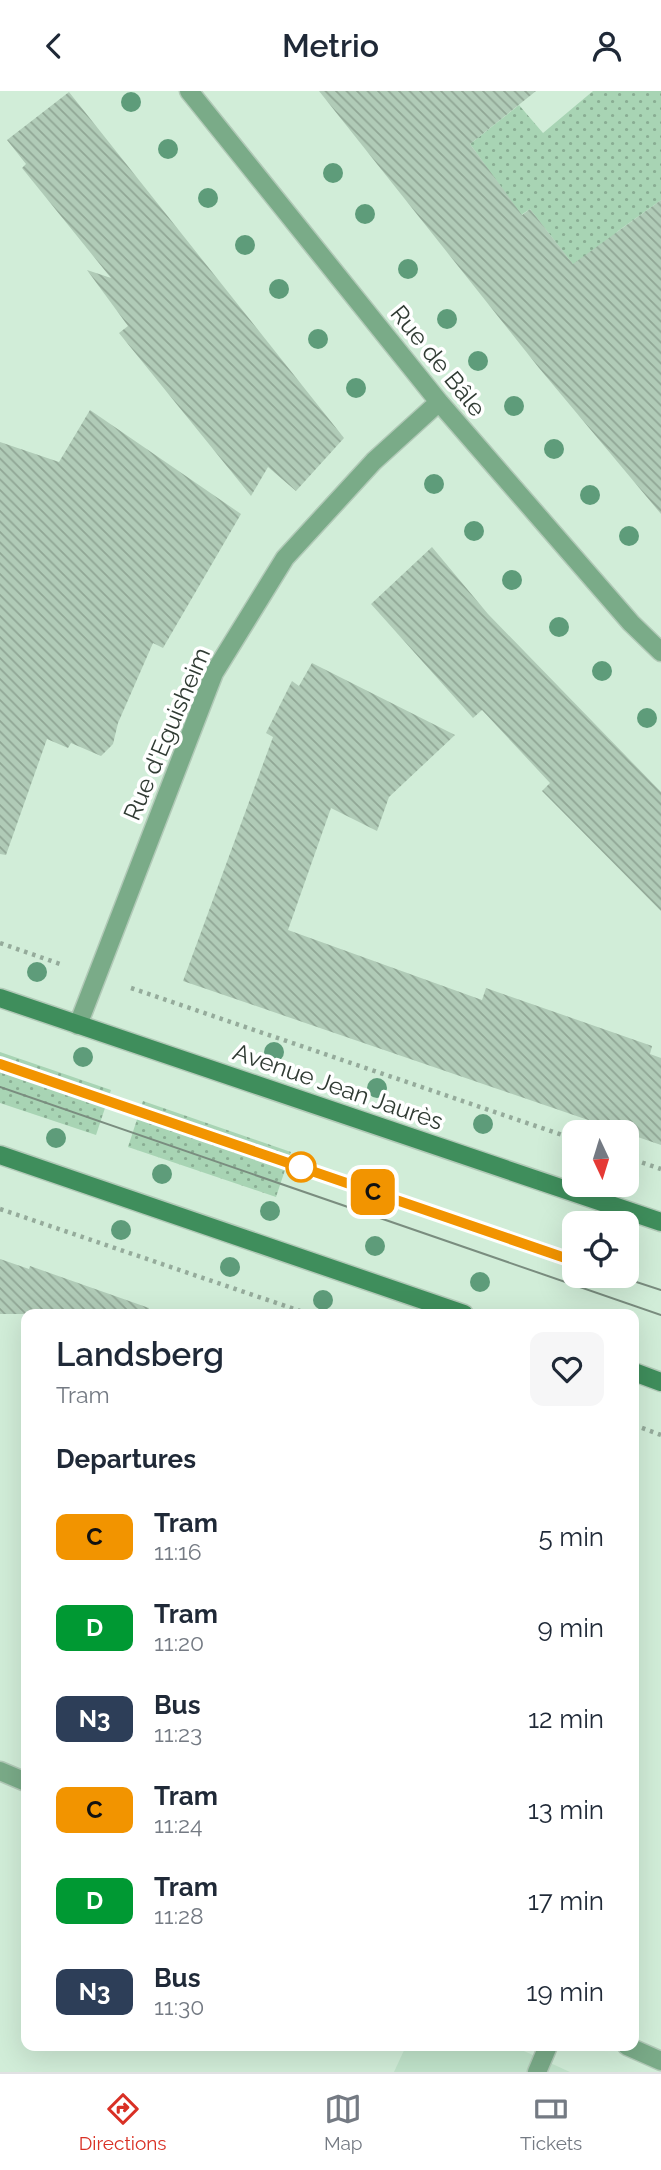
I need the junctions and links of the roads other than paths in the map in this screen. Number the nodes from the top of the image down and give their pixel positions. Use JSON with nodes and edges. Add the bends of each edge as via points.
{"nodes":[{"id":1,"x":189,"y":91,"type":"edge"},
{"id":2,"x":439,"y":403,"type":"junction"},
{"id":3,"x":661,"y":652,"type":"edge"},
{"id":4,"x":0,"y":998,"type":"edge"},
{"id":5,"x":78,"y":1025,"type":"junction"},
{"id":6,"x":0,"y":1156,"type":"edge"},
{"id":7,"x":661,"y":1222,"type":"edge"},
{"id":8,"x":449,"y":1309,"type":"edge"},
{"id":9,"x":639,"y":1374,"type":"edge"},
{"id":10,"x":661,"y":1382,"type":"edge"},
{"id":11,"x":0,"y":1772,"type":"edge"},
{"id":12,"x":21,"y":1781,"type":"edge"},
{"id":13,"x":546,"y":2051,"type":"edge"},
{"id":14,"x":638,"y":2051,"type":"edge"},
{"id":15,"x":661,"y":2061,"type":"edge"},
{"id":16,"x":537,"y":2072,"type":"edge"}],
"edges":[{"from":1,"to":2,"type":"street","name":"Rue de Bâle"},
{"from":2,"to":3,"type":"street","name":"Rue de Bâle"},
{"from":2,"to":5,"type":"street","name":"Rue d'Eguisheim","via":[[374,461],[285,558],[214,673]]},
{"from":4,"to":5,"type":"main road","name":"Avenue Jean Jaurès"},
{"from":5,"to":7,"type":"main road","name":"Avenue Jean Jaurès"},
{"from":6,"to":8,"type":"main road"},
{"from":9,"to":10,"type":"main road"},
{"from":11,"to":12,"type":"street"},
{"from":13,"to":16,"type":"street"},
{"from":14,"to":15,"type":"street"}]}
